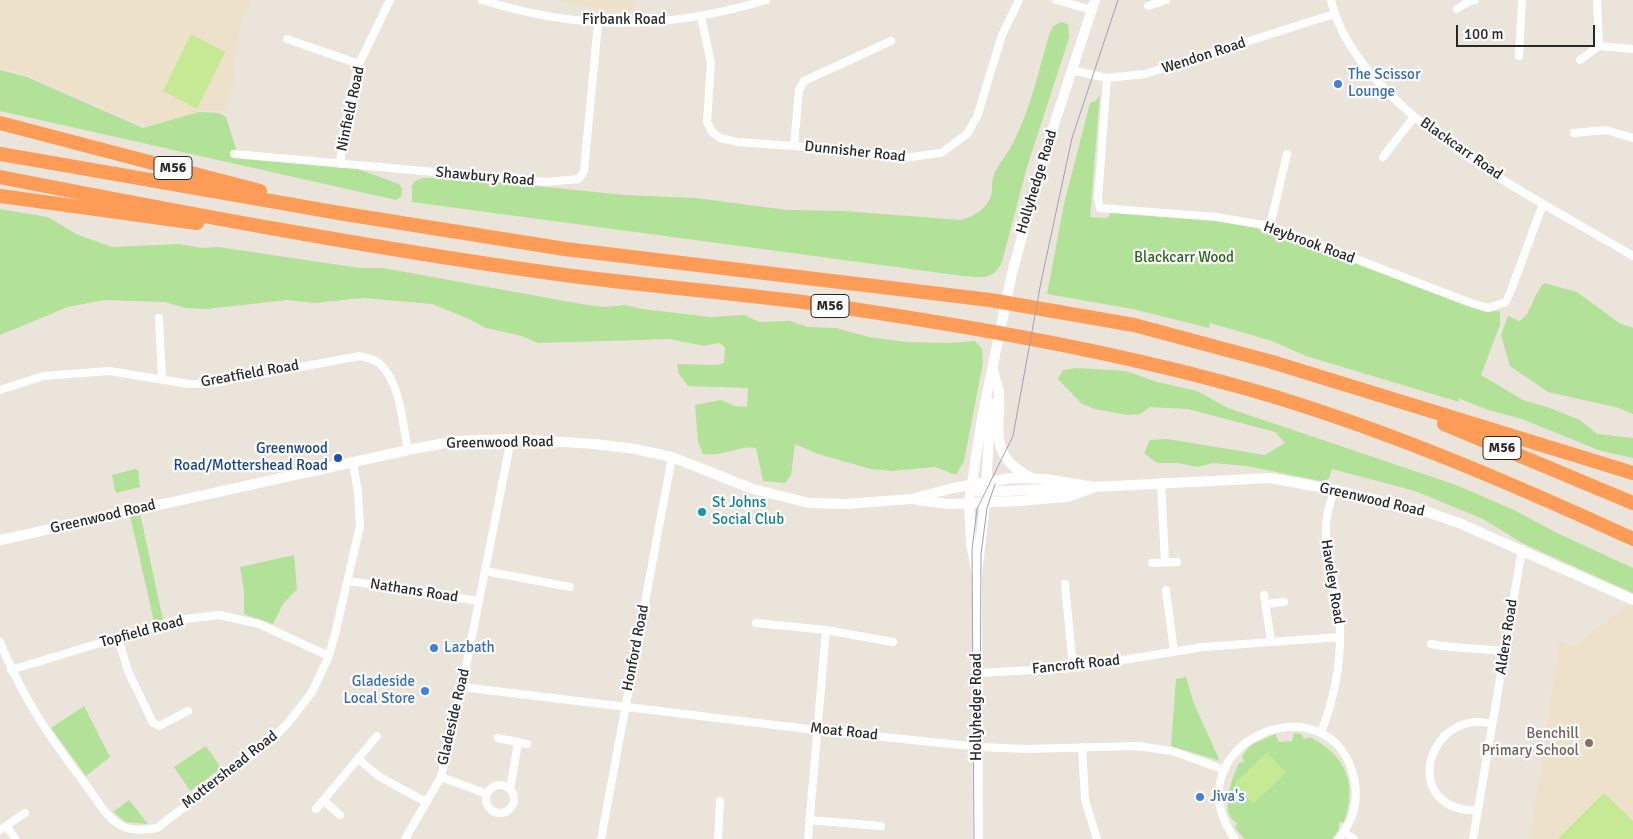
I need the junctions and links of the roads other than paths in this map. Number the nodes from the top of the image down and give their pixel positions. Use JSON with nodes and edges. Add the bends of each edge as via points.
{"nodes":[{"id":1,"x":390,"y":0,"type":"edge"},
{"id":2,"x":482,"y":0,"type":"edge"},
{"id":3,"x":734,"y":0,"type":"edge"},
{"id":4,"x":766,"y":0,"type":"edge"},
{"id":5,"x":1019,"y":0,"type":"edge"},
{"id":6,"x":1056,"y":0,"type":"edge"},
{"id":7,"x":1166,"y":0,"type":"edge"},
{"id":8,"x":1331,"y":0,"type":"edge"},
{"id":9,"x":1476,"y":0,"type":"edge"},
{"id":10,"x":1522,"y":0,"type":"edge"},
{"id":11,"x":1597,"y":0,"type":"edge"},
{"id":12,"x":1094,"y":5,"type":"edge"},
{"id":13,"x":1148,"y":6,"type":"dead end"},
{"id":14,"x":736,"y":9,"type":"junction"},
{"id":15,"x":1457,"y":9,"type":"dead end"},
{"id":16,"x":1334,"y":14,"type":"junction"},
{"id":17,"x":702,"y":16,"type":"junction"},
{"id":18,"x":598,"y":23,"type":"junction"},
{"id":19,"x":287,"y":39,"type":"dead end"},
{"id":20,"x":891,"y":41,"type":"dead end"},
{"id":21,"x":1599,"y":46,"type":"junction"},
{"id":22,"x":1633,"y":49,"type":"edge"},
{"id":23,"x":1519,"y":56,"type":"dead end"},
{"id":24,"x":1580,"y":60,"type":"dead end"},
{"id":25,"x":358,"y":64,"type":"junction"},
{"id":26,"x":1071,"y":70,"type":"junction"},
{"id":27,"x":1106,"y":78,"type":"junction"},
{"id":28,"x":1414,"y":117,"type":"junction"},
{"id":29,"x":0,"y":123,"type":"edge"},
{"id":30,"x":1574,"y":133,"type":"dead end"},
{"id":31,"x":1633,"y":138,"type":"edge"},
{"id":32,"x":794,"y":146,"type":"junction"},
{"id":33,"x":0,"y":154,"type":"edge"},
{"id":34,"x":234,"y":154,"type":"dead end"},
{"id":35,"x":1288,"y":154,"type":"dead end"},
{"id":36,"x":1383,"y":157,"type":"dead end"},
{"id":37,"x":340,"y":164,"type":"junction"},
{"id":38,"x":0,"y":177,"type":"edge"},
{"id":39,"x":0,"y":196,"type":"edge"},
{"id":40,"x":1543,"y":204,"type":"junction"},
{"id":41,"x":345,"y":214,"type":"junction"},
{"id":42,"x":1270,"y":226,"type":"junction"},
{"id":43,"x":341,"y":241,"type":"junction"},
{"id":44,"x":1633,"y":256,"type":"edge"},
{"id":45,"x":159,"y":318,"type":"dead end"},
{"id":46,"x":993,"y":368,"type":"junction"},
{"id":47,"x":162,"y":379,"type":"junction"},
{"id":48,"x":0,"y":390,"type":"edge"},
{"id":49,"x":1372,"y":394,"type":"junction"},
{"id":50,"x":511,"y":439,"type":"junction"},
{"id":51,"x":408,"y":450,"type":"junction"},
{"id":52,"x":672,"y":457,"type":"junction"},
{"id":53,"x":353,"y":462,"type":"junction"},
{"id":54,"x":1633,"y":473,"type":"edge"},
{"id":55,"x":1031,"y":478,"type":"junction"},
{"id":56,"x":1161,"y":482,"type":"junction"},
{"id":57,"x":972,"y":484,"type":"junction"},
{"id":58,"x":1094,"y":487,"type":"junction"},
{"id":59,"x":1335,"y":490,"type":"junction"},
{"id":60,"x":985,"y":492,"type":"junction"},
{"id":61,"x":911,"y":499,"type":"junction"},
{"id":62,"x":969,"y":503,"type":"junction"},
{"id":63,"x":1633,"y":503,"type":"edge"},
{"id":64,"x":1633,"y":539,"type":"edge"},
{"id":65,"x":0,"y":540,"type":"edge"},
{"id":66,"x":1522,"y":549,"type":"junction"},
{"id":67,"x":1165,"y":562,"type":"junction"},
{"id":68,"x":1177,"y":562,"type":"dead end"},
{"id":69,"x":1152,"y":563,"type":"dead end"},
{"id":70,"x":485,"y":571,"type":"junction"},
{"id":71,"x":977,"y":574,"type":"junction"},
{"id":72,"x":349,"y":581,"type":"junction"},
{"id":73,"x":1065,"y":584,"type":"dead end"},
{"id":74,"x":570,"y":587,"type":"dead end"},
{"id":75,"x":1166,"y":590,"type":"dead end"},
{"id":76,"x":1264,"y":594,"type":"dead end"},
{"id":77,"x":1633,"y":600,"type":"edge"},
{"id":78,"x":479,"y":601,"type":"junction"},
{"id":79,"x":1284,"y":602,"type":"dead end"},
{"id":80,"x":1266,"y":604,"type":"junction"},
{"id":81,"x":756,"y":623,"type":"dead end"},
{"id":82,"x":826,"y":630,"type":"junction"},
{"id":83,"x":1340,"y":637,"type":"junction"},
{"id":84,"x":118,"y":638,"type":"junction"},
{"id":85,"x":1271,"y":641,"type":"junction"},
{"id":86,"x":0,"y":642,"type":"edge"},
{"id":87,"x":893,"y":642,"type":"dead end"},
{"id":88,"x":1431,"y":644,"type":"dead end"},
{"id":89,"x":1505,"y":651,"type":"junction"},
{"id":90,"x":1174,"y":652,"type":"junction"},
{"id":91,"x":329,"y":656,"type":"junction"},
{"id":92,"x":1073,"y":668,"type":"junction"},
{"id":93,"x":11,"y":670,"type":"junction"},
{"id":94,"x":977,"y":673,"type":"junction"},
{"id":95,"x":462,"y":687,"type":"junction"},
{"id":96,"x":625,"y":707,"type":"junction"},
{"id":97,"x":188,"y":711,"type":"dead end"},
{"id":98,"x":1492,"y":724,"type":"junction"},
{"id":99,"x":816,"y":730,"type":"junction"},
{"id":100,"x":1321,"y":733,"type":"junction"},
{"id":101,"x":377,"y":736,"type":"dead end"},
{"id":102,"x":498,"y":738,"type":"dead end"},
{"id":103,"x":518,"y":742,"type":"junction"},
{"id":104,"x":528,"y":744,"type":"dead end"},
{"id":105,"x":977,"y":746,"type":"junction"},
{"id":106,"x":1082,"y":747,"type":"junction"},
{"id":107,"x":358,"y":759,"type":"junction"},
{"id":108,"x":1225,"y":770,"type":"junction"},
{"id":109,"x":441,"y":777,"type":"junction"},
{"id":110,"x":507,"y":787,"type":"junction"},
{"id":111,"x":487,"y":794,"type":"junction"},
{"id":112,"x":323,"y":800,"type":"junction"},
{"id":113,"x":720,"y":801,"type":"dead end"},
{"id":114,"x":426,"y":802,"type":"junction"},
{"id":115,"x":316,"y":809,"type":"dead end"},
{"id":116,"x":1478,"y":811,"type":"junction"},
{"id":117,"x":25,"y":813,"type":"dead end"},
{"id":118,"x":340,"y":815,"type":"dead end"},
{"id":119,"x":809,"y":820,"type":"junction"},
{"id":120,"x":881,"y":826,"type":"dead end"},
{"id":121,"x":3,"y":828,"type":"edge"},
{"id":122,"x":1344,"y":832,"type":"junction"},
{"id":123,"x":15,"y":838,"type":"edge"},
{"id":124,"x":405,"y":839,"type":"edge"},
{"id":125,"x":601,"y":839,"type":"edge"},
{"id":126,"x":718,"y":839,"type":"edge"},
{"id":127,"x":808,"y":839,"type":"edge"},
{"id":128,"x":978,"y":839,"type":"edge"},
{"id":129,"x":1097,"y":839,"type":"edge"},
{"id":130,"x":1235,"y":839,"type":"edge"},
{"id":131,"x":1338,"y":839,"type":"edge"},
{"id":132,"x":1354,"y":839,"type":"edge"},
{"id":133,"x":1473,"y":839,"type":"edge"}],
"edges":[{"from":1,"to":25,"type":"street","name":"Ninfield Road"},
{"from":2,"to":18,"type":"street","name":"Firbank Road","via":[[521,12]]},
{"from":3,"to":14,"type":"street"},
{"from":4,"to":14,"type":"street","name":"Firbank Road"},
{"from":5,"to":32,"type":"street","name":"Dunnisher Road","via":[[1002,35],[977,117],[967,134],[941,154],[903,158]]},
{"from":6,"to":12,"type":"street"},
{"from":7,"to":13,"type":"street"},
{"from":8,"to":16,"type":"street","name":"Blackcarr Road"},
{"from":9,"to":15,"type":"street"},
{"from":10,"to":23,"type":"street"},
{"from":11,"to":21,"type":"street"},
{"from":12,"to":26,"type":"street","name":"Hollyhedge Road"},
{"from":14,"to":17,"type":"street","name":"Firbank Road"},
{"from":16,"to":27,"type":"street","name":"Wendon Road","via":[[1161,70]]},
{"from":16,"to":28,"type":"street","name":"Blackcarr Road","via":[[1370,72],[1392,99]]},
{"from":17,"to":18,"type":"street","name":"Firbank Road"},
{"from":17,"to":32,"type":"street","name":"Dunnisher Road","via":[[711,63],[707,122],[712,132],[720,138],[738,142]]},
{"from":18,"to":37,"type":"street","name":"Shawbury Road","via":[[584,171],[578,179],[546,182]]},
{"from":19,"to":25,"type":"street"},
{"from":20,"to":32,"type":"street","via":[[804,81],[799,90]]},
{"from":21,"to":22,"type":"street"},
{"from":21,"to":24,"type":"street"},
{"from":25,"to":37,"type":"street","name":"Ninfield Road"},
{"from":26,"to":27,"type":"street","name":"Wendon Road"},
{"from":26,"to":46,"type":"street","name":"Hollyhedge Road","via":[[1028,210]]},
{"from":27,"to":42,"type":"street","name":"Heybrook Road","via":[[1100,208],[1216,217]]},
{"from":28,"to":36,"type":"street"},
{"from":28,"to":40,"type":"street","name":"Blackcarr Road"},
{"from":29,"to":41,"type":"highway","number":"M56"},
{"from":30,"to":31,"type":"street","via":[[1606,130]]},
{"from":33,"to":41,"type":"highway","number":"M56"},
{"from":34,"to":37,"type":"street","name":"Shawbury Road"},
{"from":35,"to":42,"type":"street"},
{"from":38,"to":43,"type":"highway","number":"M56"},
{"from":39,"to":43,"type":"highway","number":"M56"},
{"from":40,"to":42,"type":"street","name":"Heybrook Road","via":[[1506,302],[1488,308]]},
{"from":40,"to":44,"type":"street","name":"Blackcarr Road"},
{"from":41,"to":49,"type":"highway","number":"M56","via":[[565,249],[990,300],[1134,325],[1272,362]]},
{"from":43,"to":64,"type":"highway","number":"M56","via":[[559,274],[824,305],[1130,359],[1269,395],[1360,424],[1500,478]]},
{"from":45,"to":47,"type":"street"},
{"from":46,"to":55,"type":"street","via":[[998,388],[999,446],[1006,460]]},
{"from":46,"to":57,"type":"street","name":"Hollyhedge Road"},
{"from":46,"to":60,"type":"street","name":"Hollyhedge Road"},
{"from":47,"to":48,"type":"street","name":"Greatfield Road","via":[[110,371],[43,376]]},
{"from":47,"to":51,"type":"street","name":"Greatfield Road","via":[[208,384],[345,357],[370,358],[380,363],[394,386]]},
{"from":49,"to":54,"type":"highway","number":"M56"},
{"from":49,"to":63,"type":"highway","number":"M56"},
{"from":50,"to":51,"type":"street","name":"Greenwood Road","via":[[456,441]]},
{"from":50,"to":52,"type":"street","name":"Greenwood Road","via":[[595,444]]},
{"from":50,"to":70,"type":"street","name":"Gladeside Road"},
{"from":51,"to":53,"type":"street","name":"Greenwood Road"},
{"from":52,"to":61,"type":"street","name":"Greenwood Road","via":[[753,489],[808,503]]},
{"from":52,"to":96,"type":"street","name":"Honford Road"},
{"from":53,"to":65,"type":"street","name":"Greenwood Road"},
{"from":53,"to":72,"type":"street","name":"Mottershead Road","via":[[360,526]]},
{"from":55,"to":58,"type":"street","name":"Greenwood Road"},
{"from":55,"to":60,"type":"street","name":"Greenwood Road"},
{"from":56,"to":58,"type":"street","name":"Greenwood Road"},
{"from":56,"to":59,"type":"street","name":"Greenwood Road","via":[[1270,478]]},
{"from":56,"to":67,"type":"street"},
{"from":57,"to":60,"type":"street","name":"Greenwood Road"},
{"from":57,"to":61,"type":"street","name":"Greenwood Road"},
{"from":57,"to":62,"type":"street","name":"Hollyhedge Road"},
{"from":58,"to":60,"type":"street"},
{"from":59,"to":66,"type":"street","name":"Greenwood Road","via":[[1427,512]]},
{"from":59,"to":83,"type":"street","name":"Haveley Road","via":[[1328,506],[1324,532],[1338,602]]},
{"from":60,"to":62,"type":"street","name":"Greenwood Road"},
{"from":60,"to":71,"type":"street","name":"Hollyhedge Road"},
{"from":61,"to":62,"type":"street","name":"Greenwood Road"},
{"from":62,"to":71,"type":"street","name":"Hollyhedge Road","via":[[970,544]]},
{"from":66,"to":77,"type":"street","name":"Greenwood Road"},
{"from":66,"to":89,"type":"street","name":"Alders Road"},
{"from":67,"to":68,"type":"street"},
{"from":67,"to":69,"type":"street"},
{"from":70,"to":74,"type":"street"},
{"from":70,"to":78,"type":"street","name":"Gladeside Road"},
{"from":71,"to":94,"type":"street","name":"Hollyhedge Road"},
{"from":72,"to":78,"type":"street","name":"Nathans Road"},
{"from":72,"to":91,"type":"street","name":"Mottershead Road"},
{"from":73,"to":92,"type":"street"},
{"from":75,"to":90,"type":"street"},
{"from":76,"to":80,"type":"street"},
{"from":78,"to":95,"type":"street","name":"Gladeside Road"},
{"from":79,"to":80,"type":"street"},
{"from":80,"to":85,"type":"street"},
{"from":81,"to":82,"type":"street"},
{"from":82,"to":87,"type":"street"},
{"from":82,"to":99,"type":"street"},
{"from":83,"to":85,"type":"street","name":"Fancroft Road"},
{"from":83,"to":100,"type":"street","name":"Haveley Road","via":[[1336,686]]},
{"from":84,"to":91,"type":"street","name":"Topfield Road","via":[[176,620],[219,615],[259,624]]},
{"from":84,"to":93,"type":"street","name":"Topfield Road"},
{"from":84,"to":97,"type":"street","via":[[128,670],[153,723],[159,726]]},
{"from":85,"to":90,"type":"street","name":"Fancroft Road"},
{"from":86,"to":93,"type":"street","name":"Mottershead Road"},
{"from":88,"to":89,"type":"street"},
{"from":89,"to":98,"type":"street","name":"Alders Road"},
{"from":90,"to":92,"type":"street","name":"Fancroft Road"},
{"from":91,"to":93,"type":"street","name":"Mottershead Road","via":[[312,692],[269,742],[157,828],[148,830],[125,828],[115,823],[34,714]]},
{"from":92,"to":94,"type":"street","name":"Fancroft Road"},
{"from":94,"to":105,"type":"street","name":"Hollyhedge Road"},
{"from":95,"to":96,"type":"street","name":"Moat Road"},
{"from":95,"to":109,"type":"street","name":"Gladeside Road"},
{"from":96,"to":99,"type":"street","name":"Moat Road"},
{"from":96,"to":125,"type":"street","name":"Honford Road"},
{"from":98,"to":116,"type":"street","name":"Alders Road"},
{"from":98,"to":116,"type":"street","via":[[1470,721],[1446,732],[1431,759],[1430,776],[1444,802]]},
{"from":99,"to":105,"type":"street","name":"Moat Road"},
{"from":99,"to":119,"type":"street"},
{"from":100,"to":108,"type":"street","via":[[1292,727],[1267,730],[1241,745]]},
{"from":100,"to":122,"type":"street","via":[[1337,746],[1350,765],[1353,776],[1355,800]]},
{"from":101,"to":107,"type":"street"},
{"from":102,"to":103,"type":"street"},
{"from":103,"to":104,"type":"street"},
{"from":103,"to":110,"type":"street","via":[[511,784]]},
{"from":105,"to":106,"type":"street","name":"Moat Road","via":[[1026,749]]},
{"from":105,"to":128,"type":"street","name":"Hollyhedge Road"},
{"from":106,"to":108,"type":"street","name":"Moat Road","via":[[1156,748]]},
{"from":106,"to":129,"type":"street","via":[[1085,800]]},
{"from":107,"to":112,"type":"street"},
{"from":107,"to":114,"type":"street","via":[[380,778]]},
{"from":108,"to":130,"type":"street","via":[[1219,797],[1226,826]]},
{"from":109,"to":111,"type":"street"},
{"from":109,"to":114,"type":"street","name":"Gladeside Road"},
{"from":110,"to":111,"type":"street","via":[[494,787]]},
{"from":110,"to":111,"type":"street","via":[[513,794],[513,804],[503,813],[490,810]]},
{"from":112,"to":115,"type":"street"},
{"from":112,"to":118,"type":"street"},
{"from":113,"to":126,"type":"street"},
{"from":114,"to":124,"type":"street","name":"Gladeside Road"},
{"from":116,"to":133,"type":"street","name":"Alders Road"},
{"from":117,"to":121,"type":"street"},
{"from":119,"to":120,"type":"street"},
{"from":119,"to":127,"type":"street"},
{"from":121,"to":123,"type":"street"},
{"from":122,"to":131,"type":"street"},
{"from":122,"to":132,"type":"street"}]}
